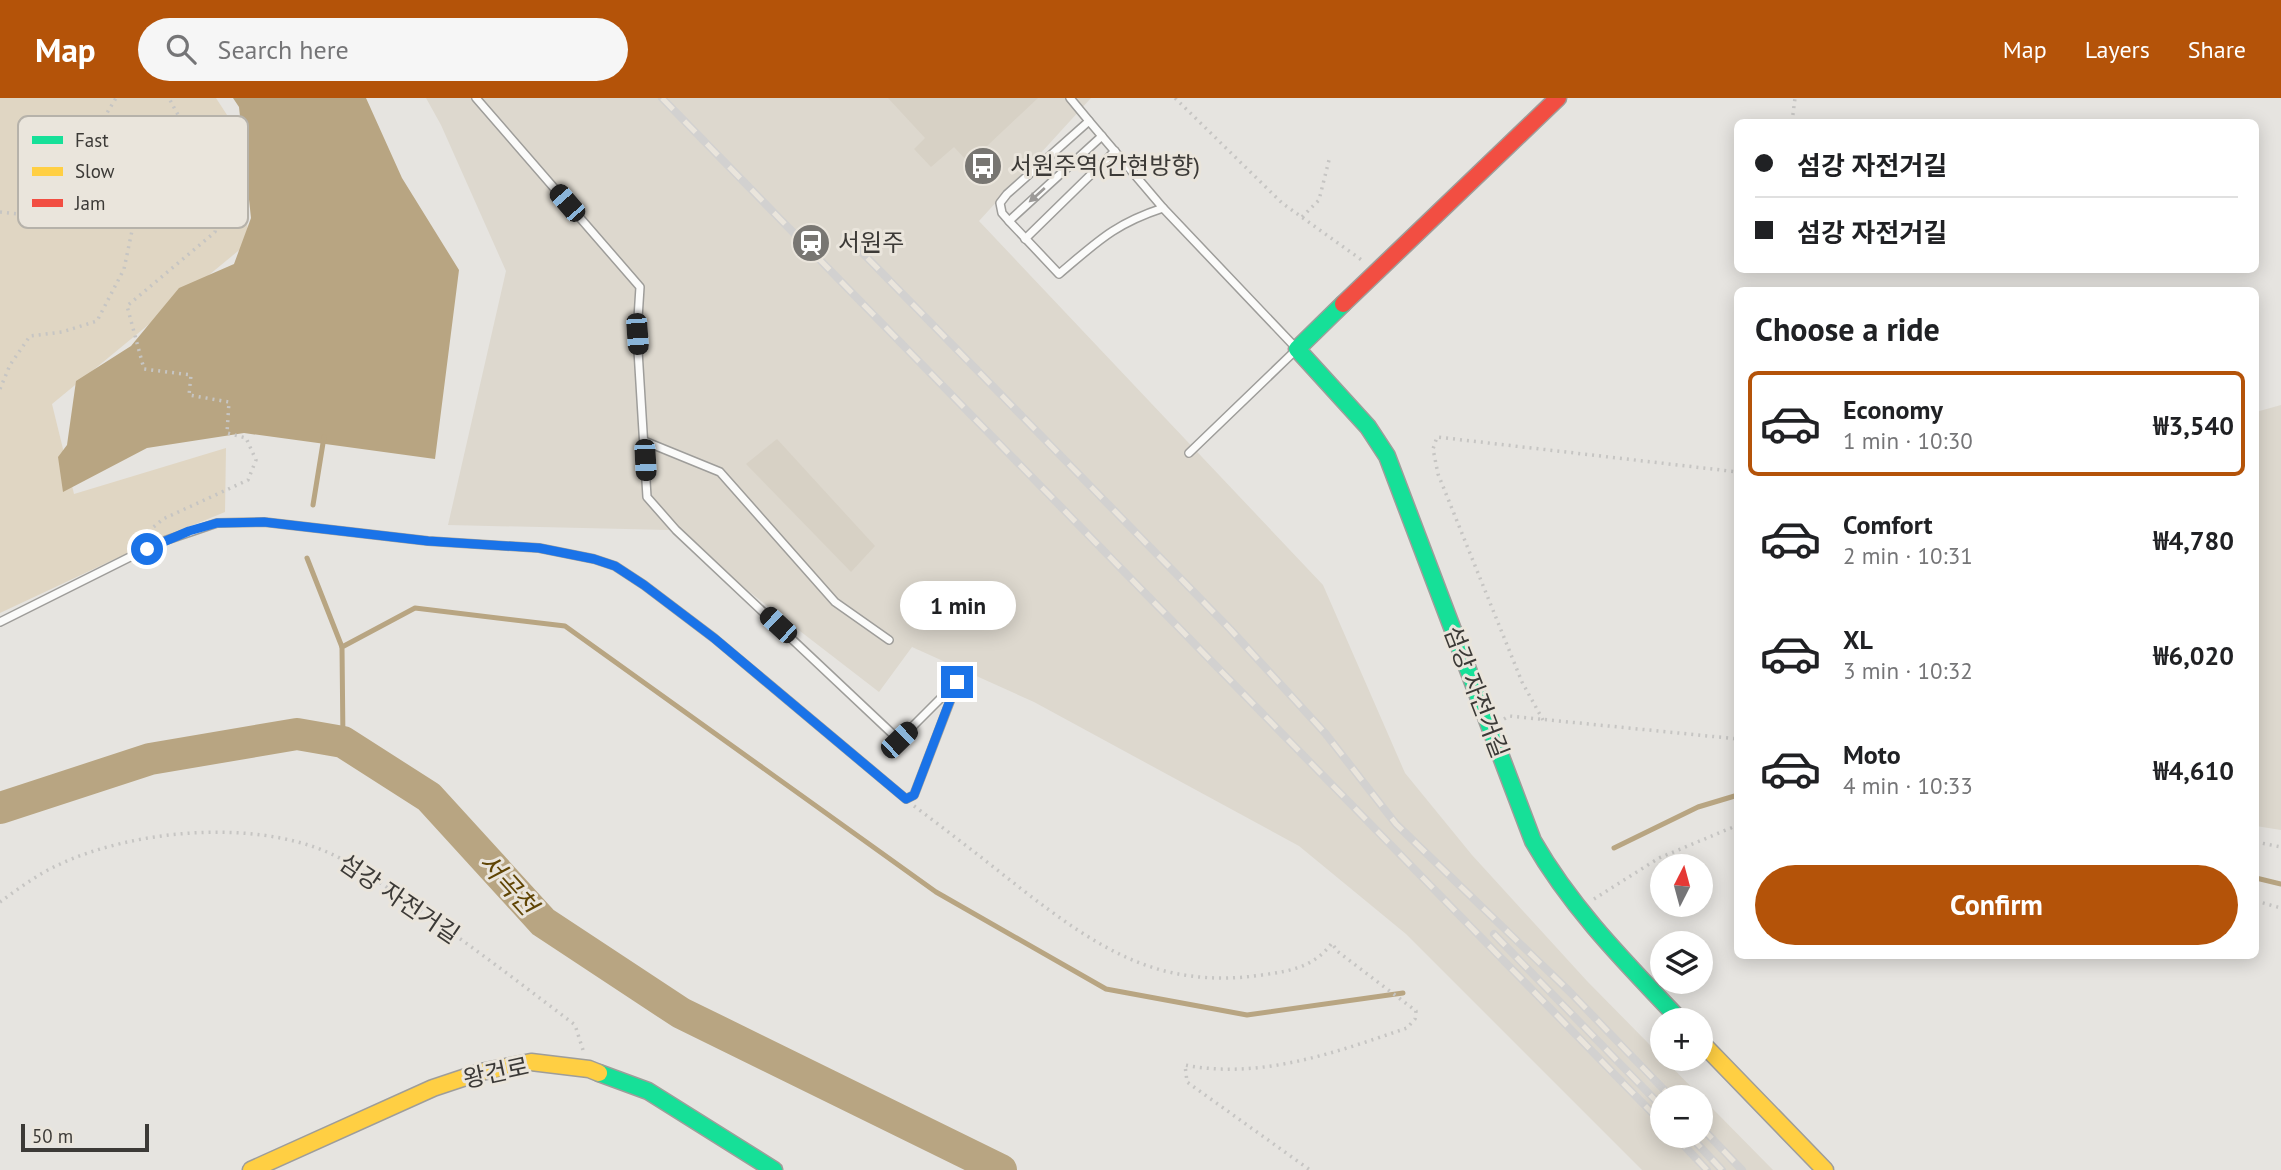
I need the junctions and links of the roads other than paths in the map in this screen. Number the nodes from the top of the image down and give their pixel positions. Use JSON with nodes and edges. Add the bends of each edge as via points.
{"nodes":[{"id":1,"x":477,"y":98,"type":"edge"},
{"id":2,"x":1070,"y":98,"type":"edge"},
{"id":3,"x":1558,"y":98,"type":"edge"},
{"id":4,"x":1089,"y":121,"type":"junction"},
{"id":5,"x":1102,"y":136,"type":"junction"},
{"id":6,"x":1115,"y":151,"type":"junction"},
{"id":7,"x":1163,"y":208,"type":"junction"},
{"id":8,"x":1009,"y":221,"type":"junction"},
{"id":9,"x":1025,"y":239,"type":"junction"},
{"id":10,"x":1297,"y":349,"type":"junction"},
{"id":11,"x":643,"y":441,"type":"junction"},
{"id":12,"x":1189,"y":453,"type":"dead end"},
{"id":13,"x":0,"y":622,"type":"edge"},
{"id":14,"x":889,"y":640,"type":"dead end"},
{"id":15,"x":1669,"y":1008,"type":"edge"},
{"id":16,"x":1713,"y":1054,"type":"edge"},
{"id":17,"x":251,"y":1170,"type":"edge"},
{"id":18,"x":774,"y":1170,"type":"edge"},
{"id":19,"x":1825,"y":1170,"type":"edge"}],
"edges":[{"from":1,"to":11,"type":"lane","via":[[640,287],[637,334]]},
{"from":2,"to":4,"type":"lane"},
{"from":3,"to":10,"type":"street"},
{"from":4,"to":5,"type":"lane"},
{"from":4,"to":8,"type":"lane","via":[[1002,199],[1000,208]]},
{"from":5,"to":6,"type":"lane"},
{"from":5,"to":8,"type":"lane","one_way":true},
{"from":6,"to":7,"type":"lane"},
{"from":6,"to":9,"type":"lane"},
{"from":7,"to":9,"type":"lane","via":[[1110,230],[1059,274]]},
{"from":7,"to":10,"type":"lane"},
{"from":8,"to":9,"type":"lane"},
{"from":10,"to":12,"type":"lane"},
{"from":10,"to":15,"type":"street","name":"섬강 자전거길","via":[[1387,456],[1548,872],[1577,910]]},
{"from":11,"to":13,"type":"lane","via":[[647,498],[899,740],[957,682],[914,795],[906,799],[644,585],[615,566],[539,548],[264,522],[217,523],[147,549]]},
{"from":11,"to":14,"type":"lane","via":[[720,472],[835,602]]},
{"from":16,"to":19,"type":"street"},
{"from":17,"to":18,"type":"street","name":"왕건로","via":[[433,1088],[531,1062],[589,1069],[648,1091]]}]}
